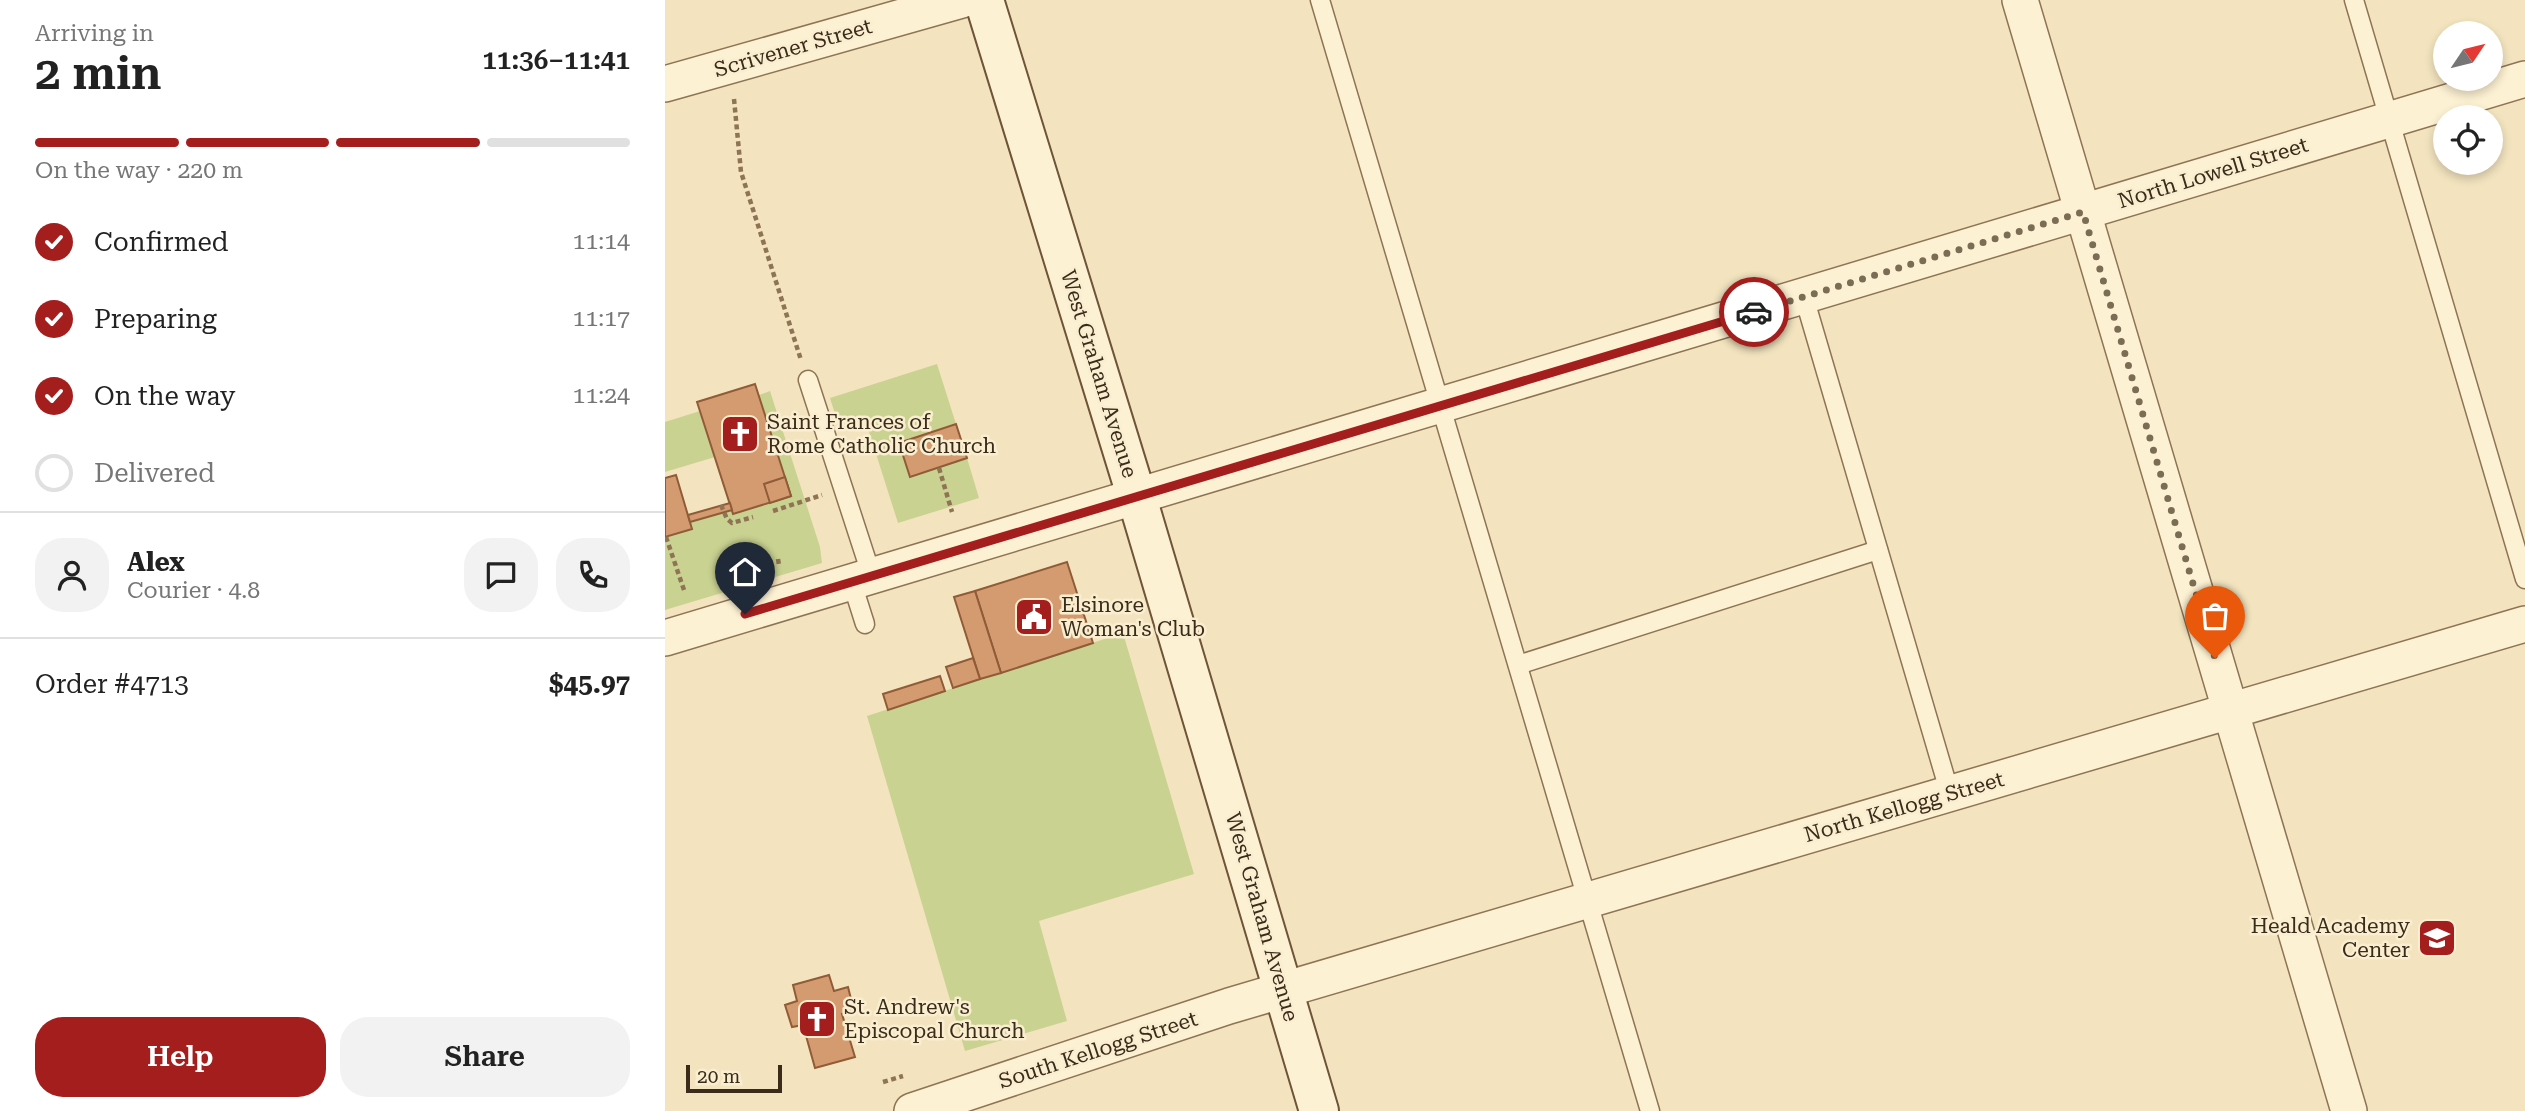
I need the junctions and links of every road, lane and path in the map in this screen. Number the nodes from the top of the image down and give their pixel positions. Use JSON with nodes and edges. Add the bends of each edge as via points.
{"nodes":[{"id":1,"x":962,"y":0,"type":"edge"},
{"id":2,"x":984,"y":0,"type":"edge"},
{"id":3,"x":1320,"y":0,"type":"edge"},
{"id":4,"x":2020,"y":0,"type":"edge"},
{"id":5,"x":2354,"y":0,"type":"edge"},
{"id":6,"x":724,"y":68,"type":"junction"},
{"id":7,"x":2525,"y":79,"type":"edge"},
{"id":8,"x":665,"y":84,"type":"edge"},
{"id":9,"x":2389,"y":120,"type":"junction"},
{"id":10,"x":2083,"y":212,"type":"junction"},
{"id":11,"x":1804,"y":297,"type":"junction"},
{"id":12,"x":807,"y":380,"type":"joint"},
{"id":13,"x":1441,"y":407,"type":"junction"},
{"id":14,"x":939,"y":468,"type":"dead end"},
{"id":15,"x":844,"y":487,"type":"junction"},
{"id":16,"x":1137,"y":498,"type":"junction"},
{"id":17,"x":721,"y":505,"type":"dead end"},
{"id":18,"x":773,"y":511,"type":"dead end"},
{"id":19,"x":952,"y":512,"type":"dead end"},
{"id":20,"x":753,"y":517,"type":"dead end"},
{"id":21,"x":666,"y":537,"type":"edge"},
{"id":22,"x":1878,"y":550,"type":"junction"},
{"id":23,"x":673,"y":555,"type":"junction"},
{"id":24,"x":665,"y":557,"type":"edge"},
{"id":25,"x":2525,"y":579,"type":"edge"},
{"id":26,"x":862,"y":580,"type":"junction"},
{"id":27,"x":685,"y":593,"type":"dead end"},
{"id":28,"x":865,"y":624,"type":"dead end"},
{"id":29,"x":2525,"y":624,"type":"edge"},
{"id":30,"x":665,"y":638,"type":"edge"},
{"id":31,"x":1518,"y":665,"type":"junction"},
{"id":32,"x":2230,"y":711,"type":"junction"},
{"id":33,"x":1950,"y":794,"type":"junction"},
{"id":34,"x":1587,"y":901,"type":"junction"},
{"id":35,"x":1284,"y":991,"type":"junction"},
{"id":36,"x":912,"y":1111,"type":"edge"},
{"id":37,"x":1319,"y":1111,"type":"edge"},
{"id":38,"x":1650,"y":1111,"type":"edge"},
{"id":39,"x":2349,"y":1111,"type":"edge"}],
"edges":[{"from":1,"to":6,"type":"street","name":"Scrivener Street"},
{"from":2,"to":16,"type":"main road","name":"West Graham Avenue"},
{"from":3,"to":13,"type":"lane"},
{"from":4,"to":10,"type":"street"},
{"from":5,"to":9,"type":"lane"},
{"from":6,"to":8,"type":"street","name":"Scrivener Street"},
{"from":6,"to":12,"type":"path","via":[[737,110],[741,172]]},
{"from":7,"to":9,"type":"street","name":"North Lowell Street"},
{"from":9,"to":10,"type":"street","name":"North Lowell Street"},
{"from":9,"to":25,"type":"lane"},
{"from":10,"to":11,"type":"street","name":"North Lowell Street"},
{"from":10,"to":32,"type":"street"},
{"from":11,"to":13,"type":"street","name":"North Lowell Street"},
{"from":11,"to":22,"type":"lane"},
{"from":12,"to":15,"type":"lane"},
{"from":13,"to":16,"type":"street","name":"North Lowell Street"},
{"from":13,"to":31,"type":"lane"},
{"from":14,"to":19,"type":"path"},
{"from":15,"to":18,"type":"path"},
{"from":15,"to":26,"type":"lane"},
{"from":16,"to":26,"type":"street","name":"North Lowell Street"},
{"from":16,"to":35,"type":"main road","name":"West Graham Avenue"},
{"from":17,"to":20,"type":"path","via":[[732,523]]},
{"from":21,"to":23,"type":"path"},
{"from":22,"to":31,"type":"lane"},
{"from":22,"to":33,"type":"lane"},
{"from":23,"to":24,"type":"path"},
{"from":23,"to":27,"type":"path"},
{"from":26,"to":28,"type":"lane"},
{"from":26,"to":30,"type":"street","name":"North Lowell Street"},
{"from":29,"to":32,"type":"street","name":"North Kellogg Street"},
{"from":31,"to":34,"type":"lane"},
{"from":32,"to":33,"type":"street","name":"North Kellogg Street"},
{"from":32,"to":39,"type":"street"},
{"from":33,"to":34,"type":"street","name":"North Kellogg Street"},
{"from":34,"to":35,"type":"street","name":"North Kellogg Street"},
{"from":34,"to":38,"type":"lane"},
{"from":35,"to":36,"type":"street","name":"South Kellogg Street"},
{"from":35,"to":37,"type":"main road","name":"West Graham Avenue"}]}
